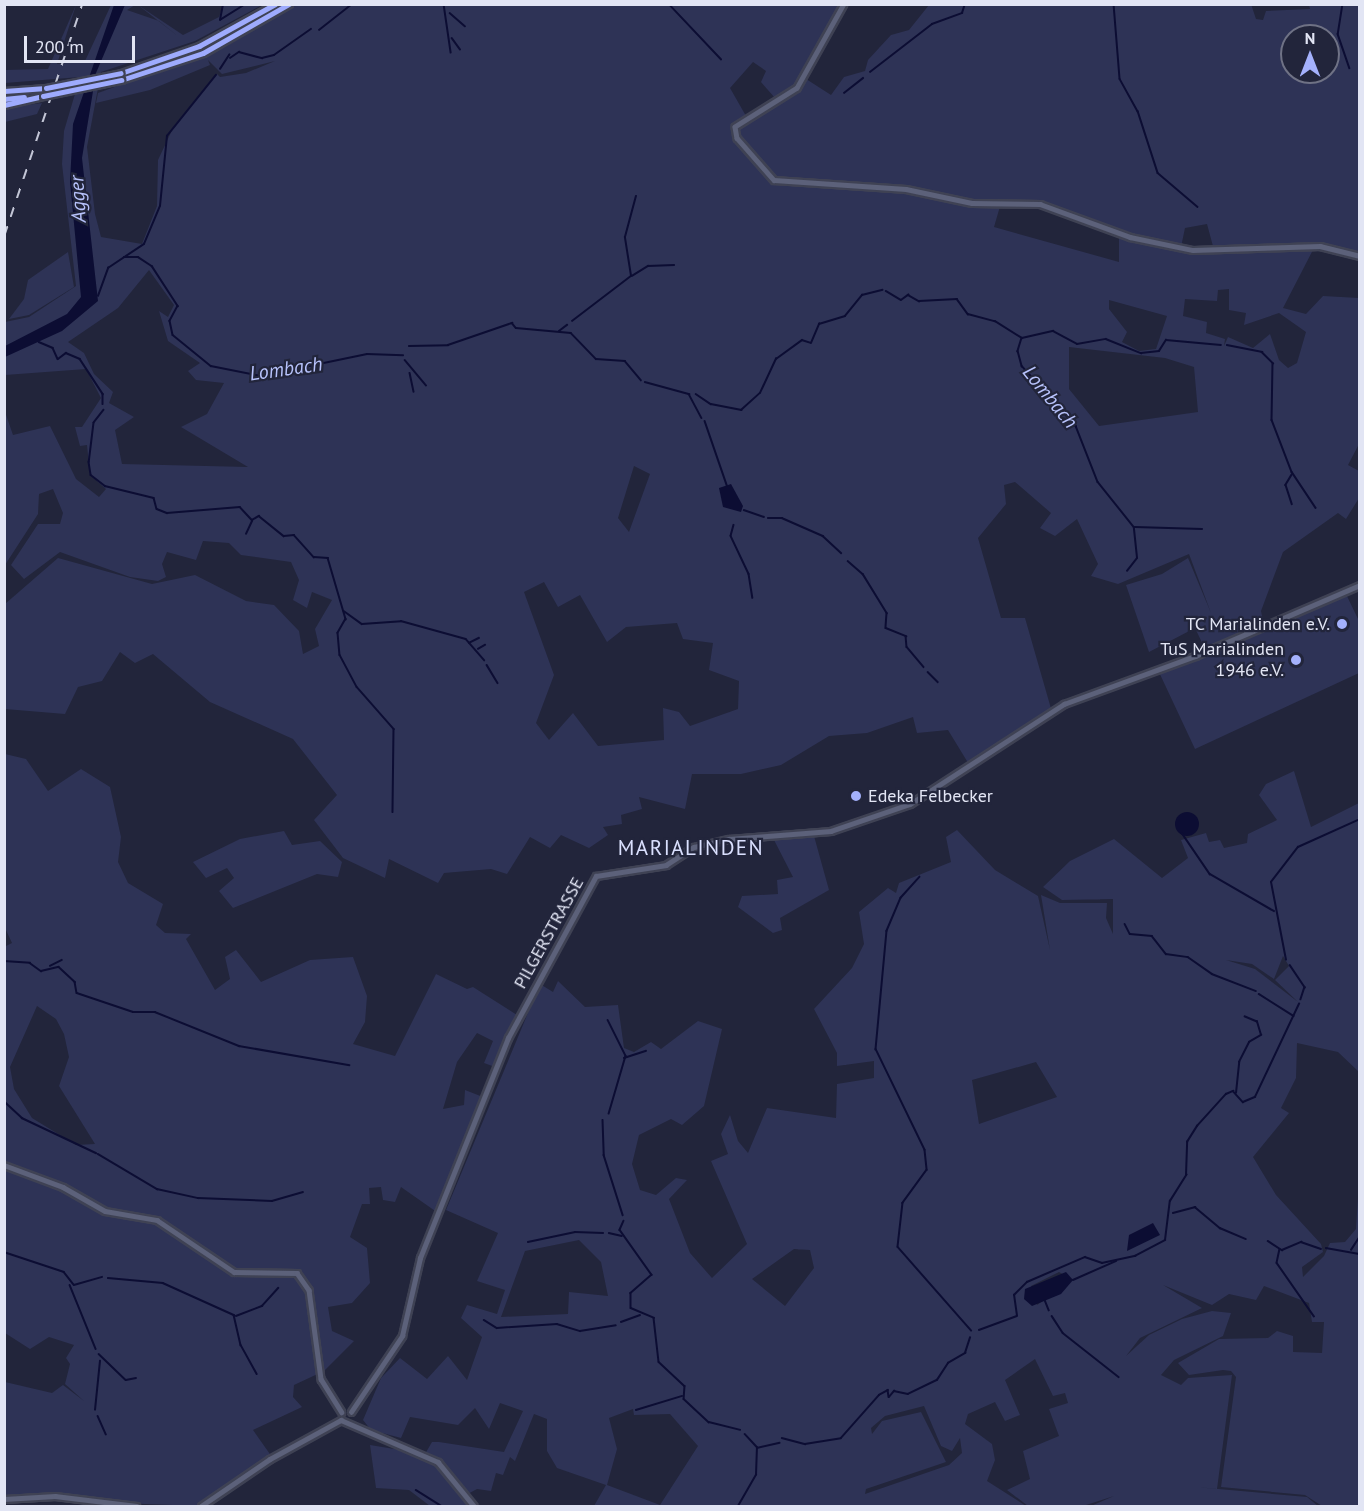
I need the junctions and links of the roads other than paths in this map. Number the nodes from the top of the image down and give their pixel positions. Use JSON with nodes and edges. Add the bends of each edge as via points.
{"nodes":[{"id":1,"x":275,"y":4,"type":"edge"},
{"id":2,"x":289,"y":4,"type":"edge"},
{"id":3,"x":844,"y":4,"type":"edge"},
{"id":4,"x":4,"y":91,"type":"edge"},
{"id":5,"x":43,"y":96,"type":"junction"},
{"id":6,"x":4,"y":99,"type":"edge"},
{"id":7,"x":4,"y":105,"type":"edge"},
{"id":8,"x":1359,"y":256,"type":"edge"},
{"id":9,"x":1359,"y":585,"type":"edge"},
{"id":10,"x":4,"y":1165,"type":"edge"},
{"id":11,"x":342,"y":1412,"type":"junction"},
{"id":12,"x":351,"y":1412,"type":"junction"},
{"id":13,"x":341,"y":1420,"type":"junction"},
{"id":14,"x":351,"y":1421,"type":"junction"},
{"id":15,"x":4,"y":1499,"type":"edge"},
{"id":16,"x":136,"y":1506,"type":"edge"},
{"id":17,"x":201,"y":1506,"type":"edge"},
{"id":18,"x":474,"y":1506,"type":"edge"}],
"edges":[{"from":1,"to":4,"type":"highway","bridge":true,"via":[[199,46],[121,73],[46,88]]},
{"from":2,"to":5,"type":"highway","bridge":true,"via":[[203,53],[121,80]]},
{"from":3,"to":8,"type":"main road","via":[[797,87],[736,124],[737,138],[778,182],[906,189],[972,203],[1040,204],[1130,237],[1193,250],[1320,246]]},
{"from":5,"to":6,"type":"highway"},
{"from":5,"to":7,"type":"highway"},
{"from":9,"to":12,"type":"main road","name":"PILGERSTRASSE","via":[[1195,656],[1068,703],[916,800],[824,832],[729,839],[694,847],[666,866],[596,876],[508,1038],[420,1258],[408,1313],[394,1350]]},
{"from":10,"to":11,"type":"main road","via":[[63,1187],[105,1211],[157,1220],[234,1272],[297,1273],[309,1290],[321,1378]]},
{"from":11,"to":12,"type":"main road"},
{"from":11,"to":13,"type":"main road"},
{"from":12,"to":14,"type":"main road"},
{"from":13,"to":14,"type":"main road"},
{"from":13,"to":17,"type":"main road","via":[[270,1459]]},
{"from":14,"to":18,"type":"main road","via":[[438,1462]]},
{"from":15,"to":16,"type":"main road","via":[[55,1497]]}]}
